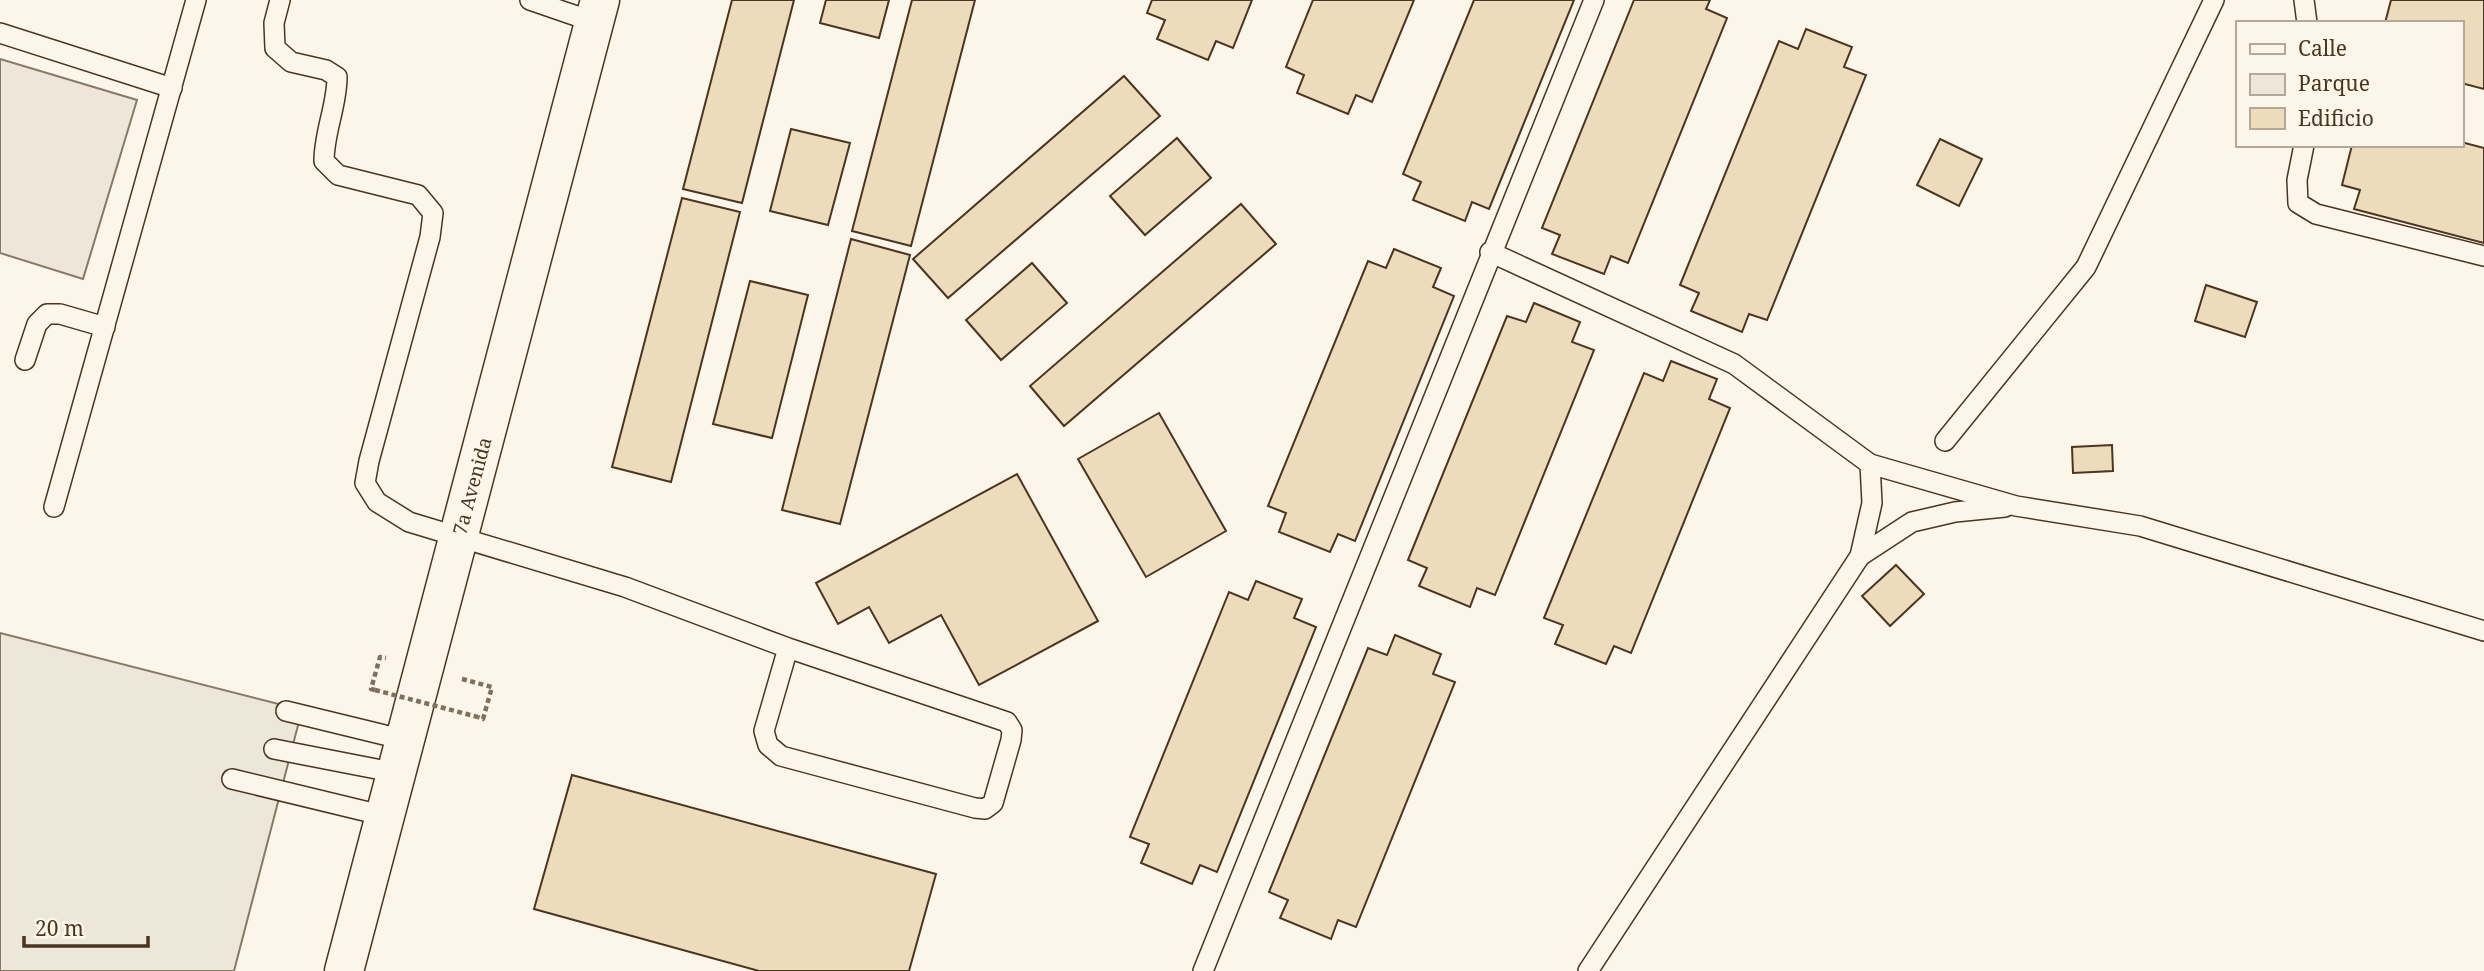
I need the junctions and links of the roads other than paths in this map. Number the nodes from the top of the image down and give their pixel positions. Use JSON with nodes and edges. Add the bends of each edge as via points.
{"nodes":[{"id":1,"x":196,"y":0,"type":"edge"},
{"id":2,"x":280,"y":0,"type":"edge"},
{"id":3,"x":530,"y":0,"type":"edge"},
{"id":4,"x":1594,"y":0,"type":"edge"},
{"id":5,"x":2214,"y":0,"type":"edge"},
{"id":6,"x":2304,"y":0,"type":"edge"},
{"id":7,"x":597,"y":11,"type":"edge"},
{"id":8,"x":2307,"y":21,"type":"edge"},
{"id":9,"x":0,"y":33,"type":"edge"},
{"id":10,"x":172,"y":88,"type":"junction"},
{"id":11,"x":2304,"y":147,"type":"edge"},
{"id":12,"x":1490,"y":252,"type":"junction"},
{"id":13,"x":2484,"y":256,"type":"edge"},
{"id":14,"x":104,"y":327,"type":"junction"},
{"id":15,"x":25,"y":360,"type":"dead end"},
{"id":16,"x":1945,"y":440,"type":"dead end"},
{"id":17,"x":1870,"y":464,"type":"junction"},
{"id":18,"x":2016,"y":506,"type":"junction"},
{"id":19,"x":54,"y":507,"type":"dead end"},
{"id":20,"x":459,"y":536,"type":"junction"},
{"id":21,"x":1860,"y":556,"type":"junction"},
{"id":22,"x":2484,"y":631,"type":"edge"},
{"id":23,"x":788,"y":649,"type":"junction"},
{"id":24,"x":286,"y":711,"type":"dead end"},
{"id":25,"x":274,"y":749,"type":"dead end"},
{"id":26,"x":401,"y":757,"type":"junction"},
{"id":27,"x":232,"y":779,"type":"dead end"},
{"id":28,"x":385,"y":816,"type":"junction"},
{"id":29,"x":344,"y":971,"type":"edge"},
{"id":30,"x":1203,"y":971,"type":"edge"},
{"id":31,"x":1588,"y":971,"type":"edge"}],
"edges":[{"from":1,"to":10,"type":"lane"},
{"from":2,"to":20,"type":"lane","via":[[274,23],[275,48],[291,62],[326,70],[337,78],[324,161],[338,175],[418,195],[433,213],[365,483],[377,502],[409,522]]},
{"from":3,"to":7,"type":"lane"},
{"from":4,"to":12,"type":"lane"},
{"from":5,"to":16,"type":"lane","via":[[2086,267]]},
{"from":6,"to":8,"type":"lane"},
{"from":7,"to":20,"type":"main road","name":"7a Avenida"},
{"from":9,"to":10,"type":"lane"},
{"from":10,"to":14,"type":"lane"},
{"from":11,"to":13,"type":"lane","via":[[2298,203],[2316,214]]},
{"from":12,"to":17,"type":"lane","via":[[1734,364]]},
{"from":12,"to":30,"type":"lane"},
{"from":14,"to":15,"type":"lane","via":[[47,314],[37,324]]},
{"from":14,"to":19,"type":"lane"},
{"from":17,"to":18,"type":"lane"},
{"from":17,"to":21,"type":"lane","via":[[1872,503]]},
{"from":18,"to":21,"type":"lane","via":[[1912,522]]},
{"from":18,"to":22,"type":"lane","via":[[2140,526]]},
{"from":20,"to":23,"type":"lane","via":[[625,587]]},
{"from":20,"to":26,"type":"main road","name":"7a Avenida"},
{"from":21,"to":31,"type":"lane"},
{"from":23,"to":23,"type":"lane","via":[[764,731],[768,745],[781,756],[975,808],[985,809],[993,803],[1011,740],[1007,722]]},
{"from":24,"to":26,"type":"lane"},
{"from":25,"to":26,"type":"lane"},
{"from":26,"to":28,"type":"main road","name":"7a Avenida"},
{"from":27,"to":28,"type":"lane"},
{"from":28,"to":29,"type":"main road","name":"7a Avenida"}]}
